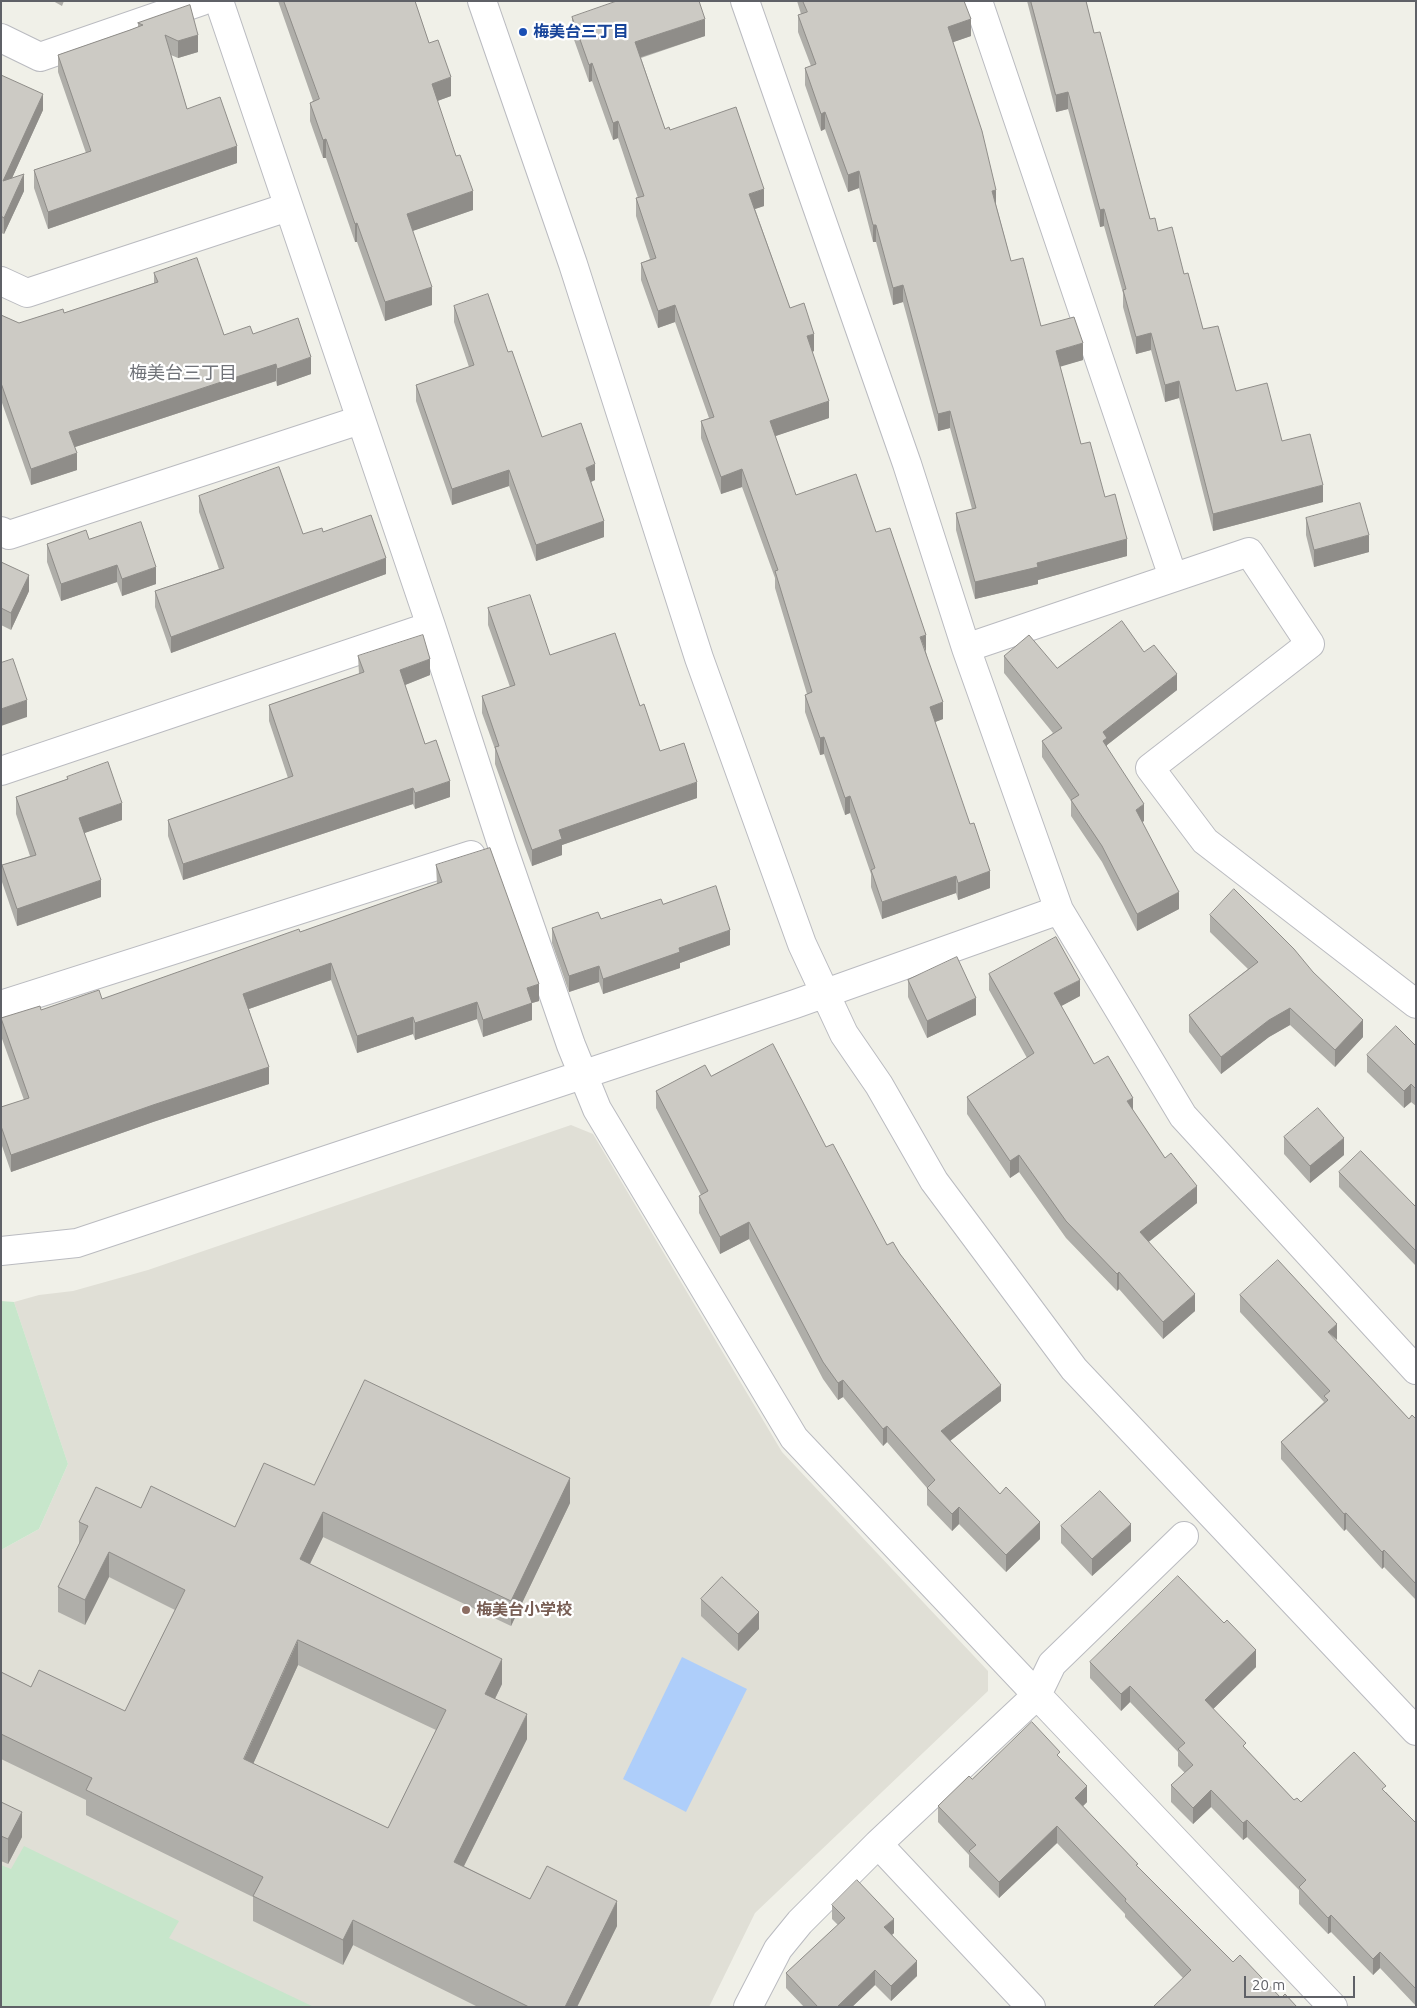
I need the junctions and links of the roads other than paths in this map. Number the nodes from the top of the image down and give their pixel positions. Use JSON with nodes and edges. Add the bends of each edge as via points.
{"nodes":[{"id":1,"x":202,"y":1,"type":"edge"},
{"id":2,"x":219,"y":1,"type":"edge"},
{"id":3,"x":482,"y":1,"type":"edge"},
{"id":4,"x":744,"y":1,"type":"edge"},
{"id":5,"x":978,"y":1,"type":"edge"},
{"id":6,"x":1,"y":38,"type":"edge"},
{"id":7,"x":288,"y":207,"type":"junction"},
{"id":8,"x":1,"y":281,"type":"edge"},
{"id":9,"x":360,"y":420,"type":"junction"},
{"id":10,"x":1,"y":531,"type":"edge"},
{"id":11,"x":1173,"y":577,"type":"junction"},
{"id":12,"x":431,"y":626,"type":"junction"},
{"id":13,"x":966,"y":648,"type":"junction"},
{"id":14,"x":1,"y":771,"type":"edge"},
{"id":15,"x":502,"y":845,"type":"junction"},
{"id":16,"x":1059,"y":910,"type":"junction"},
{"id":17,"x":825,"y":993,"type":"junction"},
{"id":18,"x":1416,"y":1004,"type":"edge"},
{"id":19,"x":1,"y":1005,"type":"edge"},
{"id":20,"x":583,"y":1073,"type":"junction"},
{"id":21,"x":1,"y":1251,"type":"edge"},
{"id":22,"x":1416,"y":1370,"type":"edge"},
{"id":23,"x":1184,"y":1536,"type":"dead end"},
{"id":24,"x":1037,"y":1695,"type":"junction"},
{"id":25,"x":1416,"y":1731,"type":"edge"},
{"id":26,"x":878,"y":1844,"type":"junction"},
{"id":27,"x":748,"y":2007,"type":"edge"},
{"id":28,"x":1031,"y":2007,"type":"edge"},
{"id":29,"x":1333,"y":2007,"type":"edge"}],
"edges":[{"from":1,"to":6,"type":"street","via":[[40,57]]},
{"from":2,"to":7,"type":"street"},
{"from":3,"to":17,"type":"street","via":[[572,264],[699,658],[802,944]]},
{"from":4,"to":13,"type":"street","via":[[909,471]]},
{"from":5,"to":11,"type":"street"},
{"from":7,"to":8,"type":"street","via":[[27,293]]},
{"from":7,"to":9,"type":"street"},
{"from":9,"to":10,"type":"street","via":[[10,535]]},
{"from":9,"to":12,"type":"street"},
{"from":11,"to":13,"type":"street"},
{"from":11,"to":18,"type":"street","via":[[1249,552],[1310,644],[1150,768],[1205,841]]},
{"from":12,"to":14,"type":"street"},
{"from":12,"to":15,"type":"street"},
{"from":13,"to":16,"type":"street"},
{"from":15,"to":19,"type":"street"},
{"from":15,"to":20,"type":"street"},
{"from":16,"to":17,"type":"street"},
{"from":16,"to":22,"type":"street","via":[[1183,1116]]},
{"from":17,"to":20,"type":"street"},
{"from":17,"to":25,"type":"street","via":[[844,1034],[879,1085],[934,1181],[1074,1368]]},
{"from":20,"to":21,"type":"street","via":[[77,1243]]},
{"from":20,"to":24,"type":"street","via":[[597,1109],[794,1438]]},
{"from":23,"to":24,"type":"street","via":[[1052,1664]]},
{"from":24,"to":26,"type":"street"},
{"from":24,"to":29,"type":"street"},
{"from":26,"to":27,"type":"street","via":[[800,1922],[778,1949]]},
{"from":26,"to":28,"type":"street"}]}
